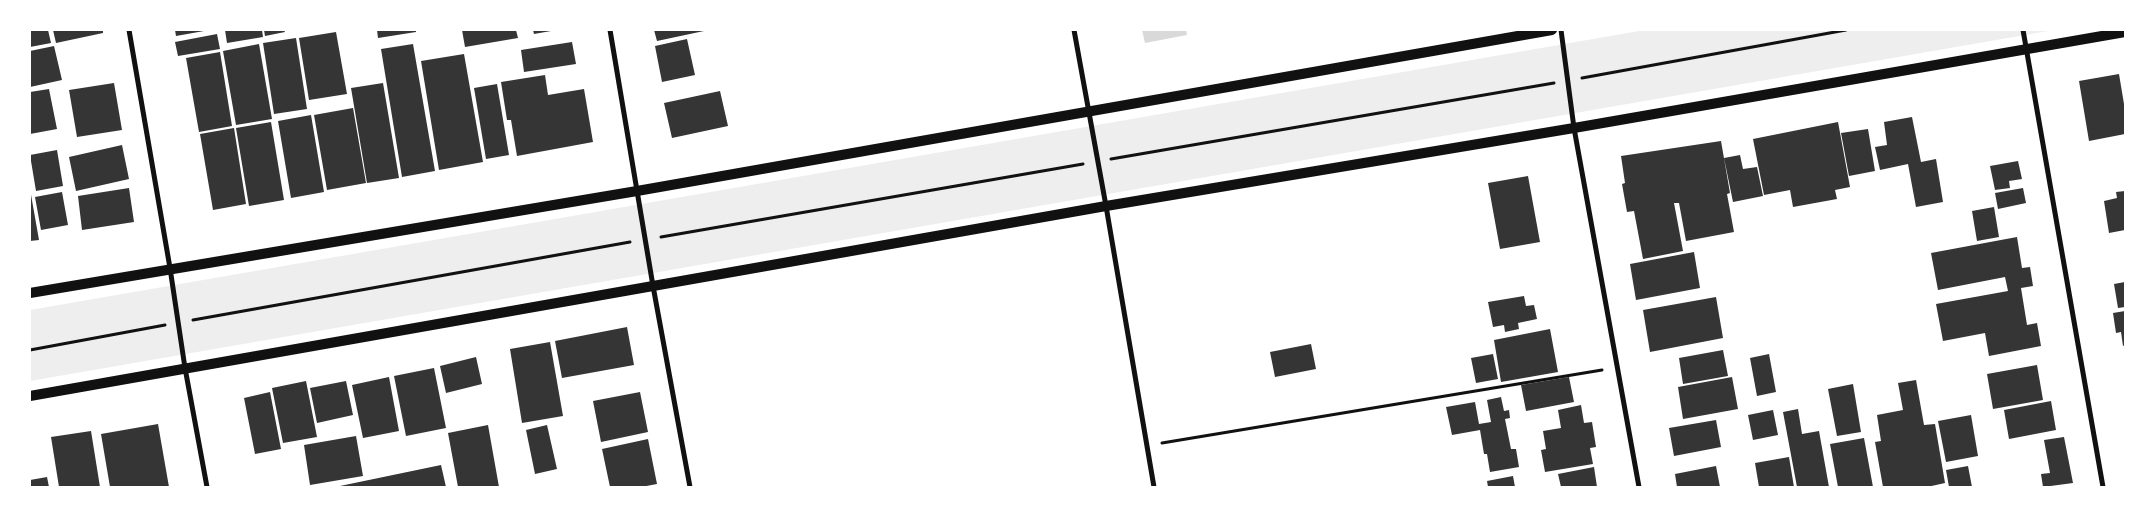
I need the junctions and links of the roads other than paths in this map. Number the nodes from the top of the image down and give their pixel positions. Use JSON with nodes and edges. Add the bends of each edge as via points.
{"nodes":[{"id":1,"x":129,"y":30,"type":"edge"},
{"id":2,"x":610,"y":30,"type":"edge"},
{"id":3,"x":1074,"y":30,"type":"edge"},
{"id":4,"x":1552,"y":30,"type":"edge"},
{"id":5,"x":1561,"y":30,"type":"edge"},
{"id":6,"x":2023,"y":30,"type":"edge"},
{"id":7,"x":2125,"y":32,"type":"edge"},
{"id":8,"x":2026,"y":48,"type":"junction"},
{"id":9,"x":1088,"y":110,"type":"junction"},
{"id":10,"x":1574,"y":128,"type":"junction"},
{"id":11,"x":637,"y":191,"type":"junction"},
{"id":12,"x":1106,"y":206,"type":"junction"},
{"id":13,"x":170,"y":268,"type":"junction"},
{"id":14,"x":653,"y":286,"type":"junction"},
{"id":15,"x":30,"y":293,"type":"edge"},
{"id":16,"x":185,"y":368,"type":"junction"},
{"id":17,"x":30,"y":396,"type":"edge"},
{"id":18,"x":207,"y":487,"type":"edge"},
{"id":19,"x":690,"y":487,"type":"edge"},
{"id":20,"x":1154,"y":487,"type":"edge"},
{"id":21,"x":1638,"y":487,"type":"edge"},
{"id":22,"x":2103,"y":487,"type":"edge"}],
"edges":[{"from":1,"to":13,"type":"street"},
{"from":2,"to":11,"type":"street"},
{"from":3,"to":9,"type":"street"},
{"from":4,"to":9,"type":"main road"},
{"from":5,"to":10,"type":"street"},
{"from":6,"to":8,"type":"street"},
{"from":7,"to":8,"type":"main road"},
{"from":8,"to":10,"type":"main road"},
{"from":8,"to":22,"type":"street"},
{"from":9,"to":11,"type":"main road"},
{"from":9,"to":12,"type":"street"},
{"from":10,"to":12,"type":"main road"},
{"from":10,"to":21,"type":"street"},
{"from":11,"to":13,"type":"main road"},
{"from":11,"to":14,"type":"street"},
{"from":12,"to":14,"type":"main road"},
{"from":12,"to":20,"type":"street"},
{"from":13,"to":15,"type":"main road"},
{"from":13,"to":16,"type":"street"},
{"from":14,"to":16,"type":"main road"},
{"from":14,"to":19,"type":"street"},
{"from":16,"to":17,"type":"main road"},
{"from":16,"to":18,"type":"street"}]}
